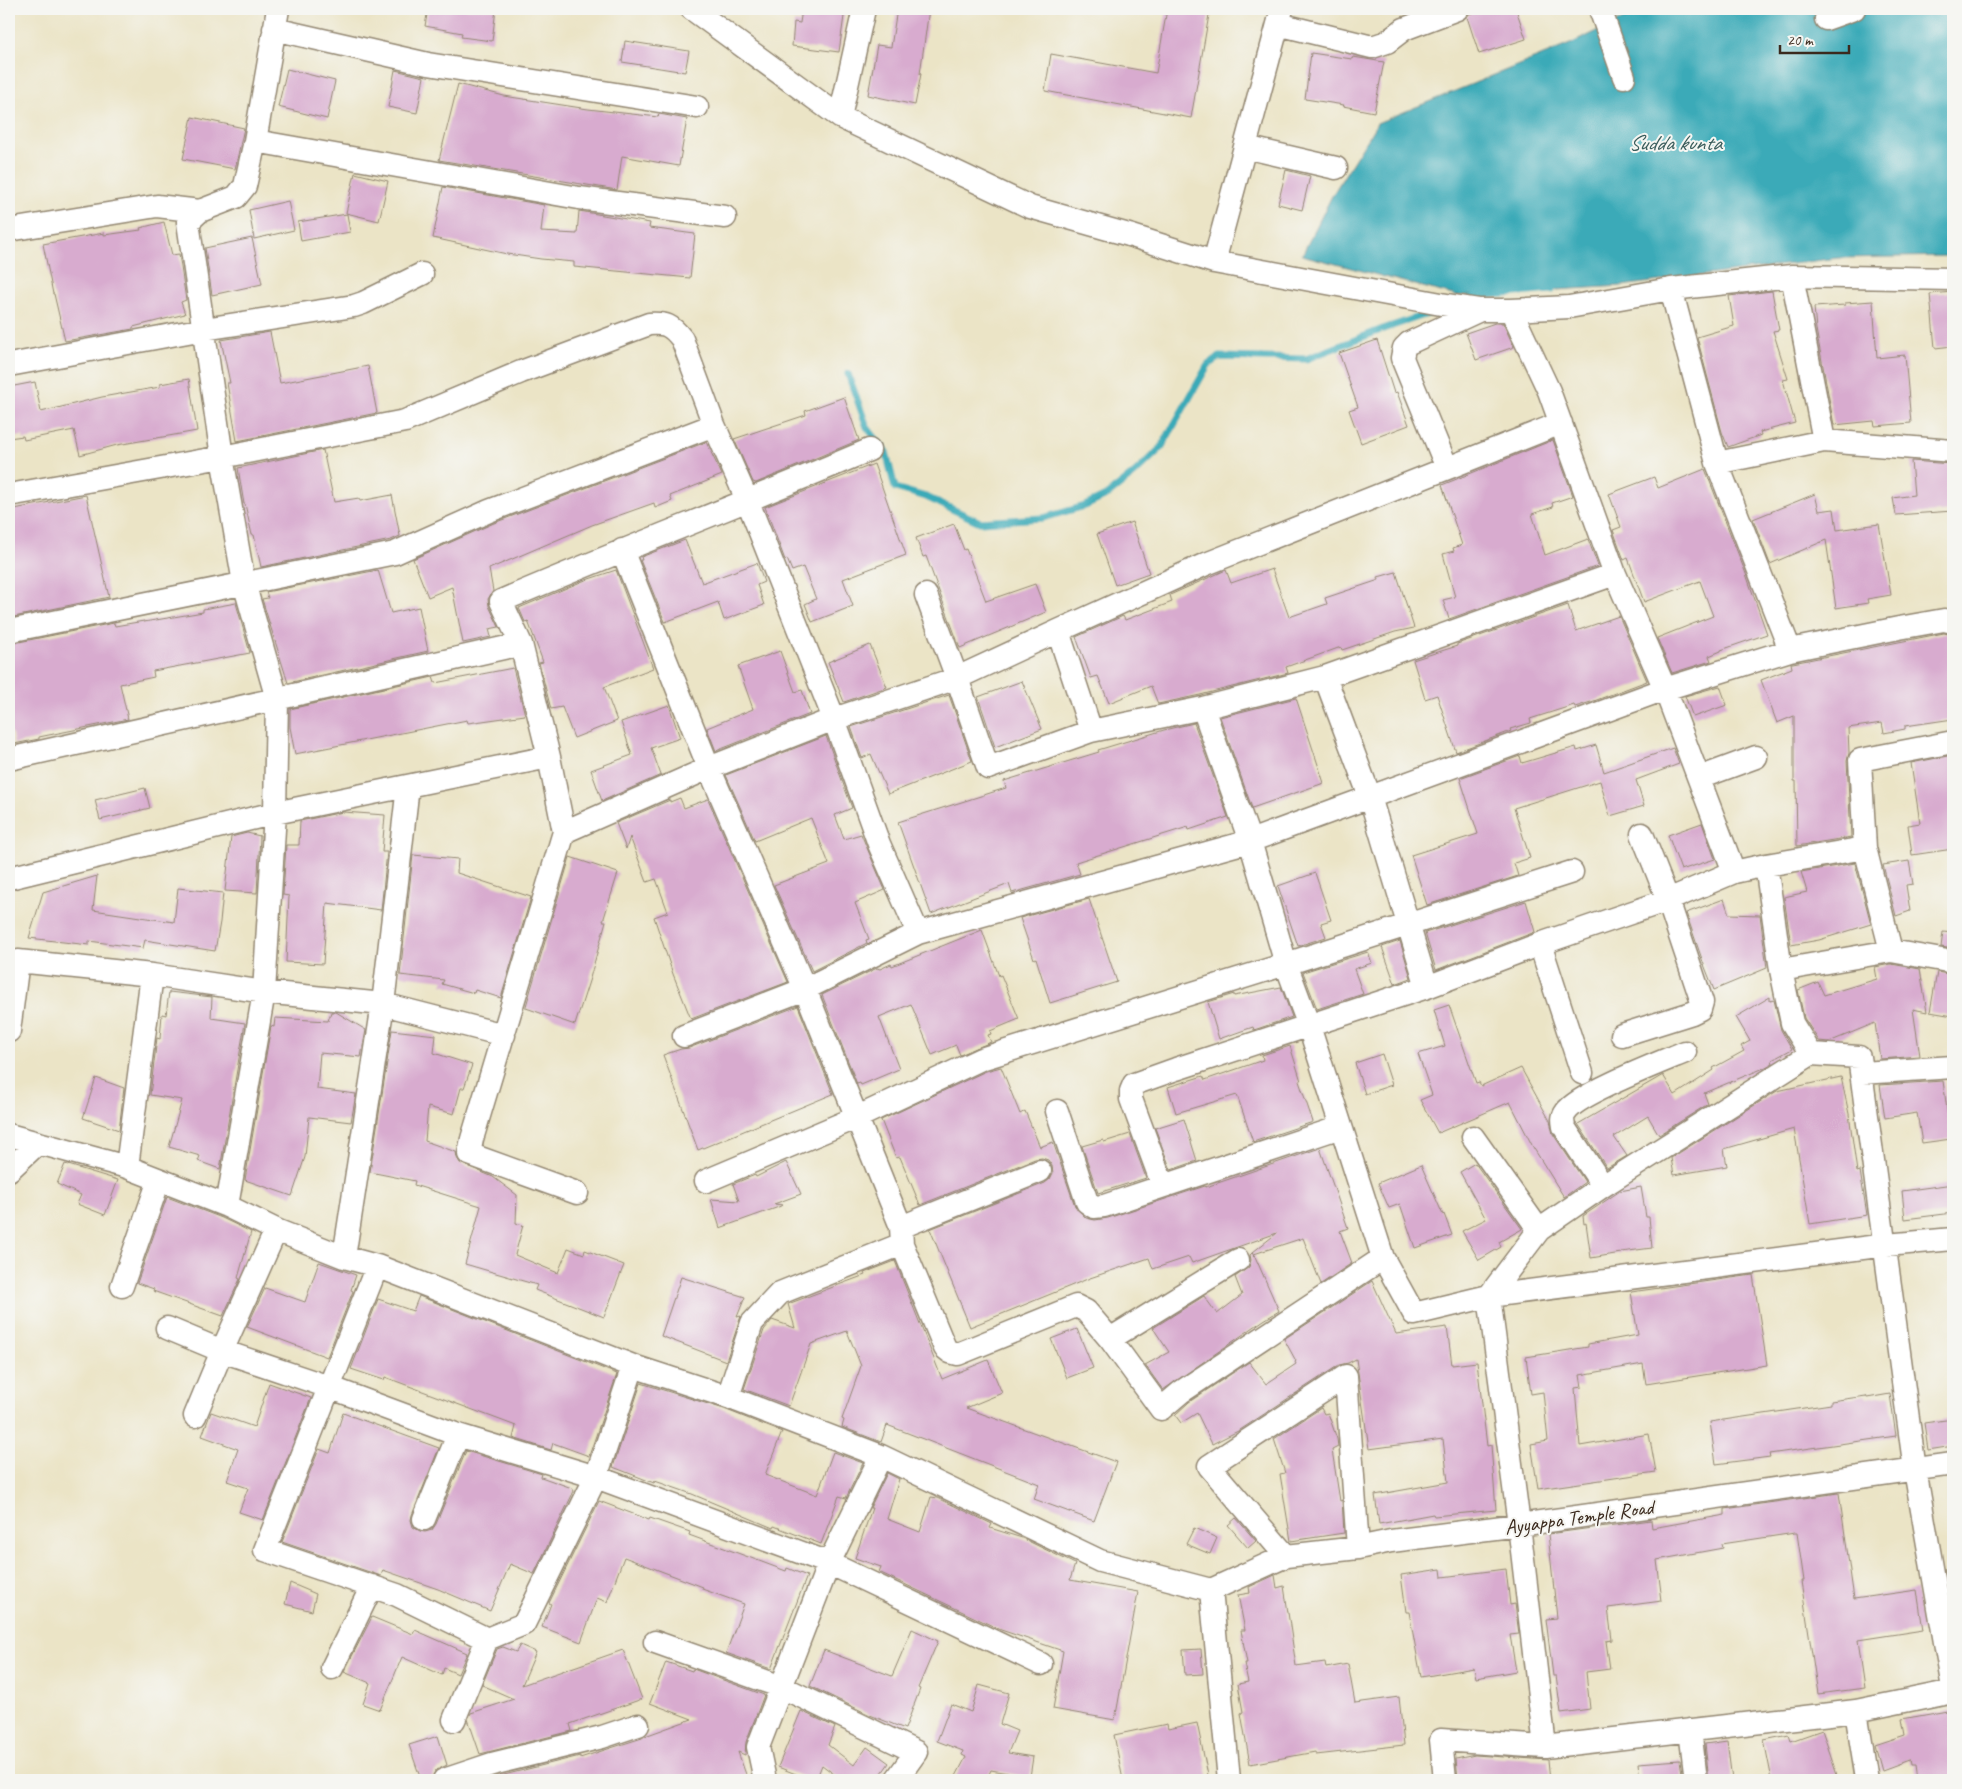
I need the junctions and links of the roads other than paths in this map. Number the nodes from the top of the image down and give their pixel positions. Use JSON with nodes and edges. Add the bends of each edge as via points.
{"nodes":[{"id":1,"x":692,"y":9,"type":"edge"},
{"id":2,"x":864,"y":9,"type":"edge"},
{"id":3,"x":1457,"y":9,"type":"edge"},
{"id":4,"x":1600,"y":9,"type":"edge"},
{"id":5,"x":1854,"y":9,"type":"edge"},
{"id":6,"x":1280,"y":16,"type":"edge"},
{"id":7,"x":276,"y":19,"type":"edge"},
{"id":8,"x":1826,"y":19,"type":"dead end"},
{"id":9,"x":1624,"y":77,"type":"dead end"},
{"id":10,"x":697,"y":107,"type":"dead end"},
{"id":11,"x":840,"y":117,"type":"junction"},
{"id":12,"x":255,"y":141,"type":"junction"},
{"id":13,"x":1245,"y":147,"type":"junction"},
{"id":14,"x":1336,"y":168,"type":"dead end"},
{"id":15,"x":200,"y":212,"type":"junction"},
{"id":16,"x":726,"y":217,"type":"dead end"},
{"id":17,"x":9,"y":230,"type":"edge"},
{"id":18,"x":1214,"y":262,"type":"junction"},
{"id":19,"x":422,"y":274,"type":"dead end"},
{"id":20,"x":1792,"y":276,"type":"junction"},
{"id":21,"x":1953,"y":280,"type":"edge"},
{"id":22,"x":1671,"y":289,"type":"junction"},
{"id":23,"x":1480,"y":310,"type":"junction"},
{"id":24,"x":1519,"y":310,"type":"junction"},
{"id":25,"x":204,"y":328,"type":"junction"},
{"id":26,"x":9,"y":365,"type":"edge"},
{"id":27,"x":1561,"y":423,"type":"junction"},
{"id":28,"x":714,"y":425,"type":"junction"},
{"id":29,"x":1824,"y":442,"type":"junction"},
{"id":30,"x":869,"y":450,"type":"dead end"},
{"id":31,"x":1953,"y":451,"type":"edge"},
{"id":32,"x":222,"y":457,"type":"junction"},
{"id":33,"x":1717,"y":463,"type":"junction"},
{"id":34,"x":1447,"y":468,"type":"junction"},
{"id":35,"x":9,"y":495,"type":"edge"},
{"id":36,"x":748,"y":502,"type":"junction"},
{"id":37,"x":622,"y":550,"type":"junction"},
{"id":38,"x":1615,"y":574,"type":"junction"},
{"id":39,"x":244,"y":582,"type":"junction"},
{"id":40,"x":926,"y":595,"type":"dead end"},
{"id":41,"x":1953,"y":622,"type":"edge"},
{"id":42,"x":1058,"y":630,"type":"junction"},
{"id":43,"x":9,"y":631,"type":"edge"},
{"id":44,"x":521,"y":644,"type":"junction"},
{"id":45,"x":1790,"y":650,"type":"junction"},
{"id":46,"x":1325,"y":677,"type":"junction"},
{"id":47,"x":957,"y":678,"type":"junction"},
{"id":48,"x":1665,"y":689,"type":"junction"},
{"id":49,"x":278,"y":698,"type":"junction"},
{"id":50,"x":1203,"y":708,"type":"junction"},
{"id":51,"x":834,"y":719,"type":"junction"},
{"id":52,"x":1091,"y":731,"type":"junction"},
{"id":53,"x":1953,"y":742,"type":"edge"},
{"id":54,"x":549,"y":757,"type":"junction"},
{"id":55,"x":1756,"y":757,"type":"dead end"},
{"id":56,"x":9,"y":759,"type":"edge"},
{"id":57,"x":709,"y":768,"type":"junction"},
{"id":58,"x":1699,"y":778,"type":"junction"},
{"id":59,"x":408,"y":786,"type":"junction"},
{"id":60,"x":1370,"y":797,"type":"junction"},
{"id":61,"x":276,"y":813,"type":"junction"},
{"id":62,"x":564,"y":832,"type":"junction"},
{"id":63,"x":1642,"y":834,"type":"dead end"},
{"id":64,"x":1250,"y":841,"type":"junction"},
{"id":65,"x":1865,"y":848,"type":"junction"},
{"id":66,"x":1766,"y":865,"type":"junction"},
{"id":67,"x":1572,"y":872,"type":"dead end"},
{"id":68,"x":1734,"y":872,"type":"junction"},
{"id":69,"x":9,"y":878,"type":"edge"},
{"id":70,"x":1668,"y":900,"type":"junction"},
{"id":71,"x":1408,"y":923,"type":"junction"},
{"id":72,"x":918,"y":933,"type":"junction"},
{"id":73,"x":1540,"y":944,"type":"junction"},
{"id":74,"x":1891,"y":951,"type":"junction"},
{"id":75,"x":1953,"y":962,"type":"edge"},
{"id":76,"x":1286,"y":964,"type":"junction"},
{"id":77,"x":1781,"y":970,"type":"junction"},
{"id":78,"x":152,"y":975,"type":"junction"},
{"id":79,"x":1427,"y":987,"type":"junction"},
{"id":80,"x":805,"y":988,"type":"junction"},
{"id":81,"x":264,"y":992,"type":"junction"},
{"id":82,"x":383,"y":1004,"type":"junction"},
{"id":83,"x":1309,"y":1026,"type":"junction"},
{"id":84,"x":9,"y":1031,"type":"edge"},
{"id":85,"x":504,"y":1035,"type":"junction"},
{"id":86,"x":1622,"y":1035,"type":"dead end"},
{"id":87,"x":684,"y":1036,"type":"dead end"},
{"id":88,"x":1685,"y":1052,"type":"dead end"},
{"id":89,"x":1811,"y":1054,"type":"junction"},
{"id":90,"x":1953,"y":1067,"type":"edge"},
{"id":91,"x":1582,"y":1073,"type":"dead end"},
{"id":92,"x":1862,"y":1073,"type":"junction"},
{"id":93,"x":1057,"y":1110,"type":"dead end"},
{"id":94,"x":858,"y":1117,"type":"junction"},
{"id":95,"x":1342,"y":1126,"type":"junction"},
{"id":96,"x":9,"y":1135,"type":"edge"},
{"id":97,"x":1473,"y":1137,"type":"dead end"},
{"id":98,"x":38,"y":1143,"type":"junction"},
{"id":99,"x":127,"y":1167,"type":"junction"},
{"id":100,"x":9,"y":1170,"type":"edge"},
{"id":101,"x":1040,"y":1171,"type":"dead end"},
{"id":102,"x":159,"y":1180,"type":"junction"},
{"id":103,"x":706,"y":1181,"type":"dead end"},
{"id":104,"x":1163,"y":1186,"type":"junction"},
{"id":105,"x":1603,"y":1186,"type":"junction"},
{"id":106,"x":577,"y":1193,"type":"dead end"},
{"id":107,"x":227,"y":1206,"type":"junction"},
{"id":108,"x":276,"y":1230,"type":"junction"},
{"id":109,"x":1539,"y":1230,"type":"junction"},
{"id":110,"x":902,"y":1236,"type":"junction"},
{"id":111,"x":1953,"y":1239,"type":"edge"},
{"id":112,"x":1886,"y":1245,"type":"junction"},
{"id":113,"x":344,"y":1258,"type":"junction"},
{"id":114,"x":1383,"y":1258,"type":"junction"},
{"id":115,"x":1238,"y":1260,"type":"dead end"},
{"id":116,"x":377,"y":1266,"type":"junction"},
{"id":117,"x":122,"y":1286,"type":"dead end"},
{"id":118,"x":1489,"y":1296,"type":"junction"},
{"id":119,"x":167,"y":1328,"type":"dead end"},
{"id":120,"x":1110,"y":1339,"type":"junction"},
{"id":121,"x":222,"y":1351,"type":"junction"},
{"id":122,"x":633,"y":1366,"type":"junction"},
{"id":123,"x":329,"y":1387,"type":"junction"},
{"id":124,"x":728,"y":1397,"type":"junction"},
{"id":125,"x":195,"y":1416,"type":"dead end"},
{"id":126,"x":458,"y":1435,"type":"junction"},
{"id":127,"x":881,"y":1456,"type":"junction"},
{"id":128,"x":1953,"y":1464,"type":"edge"},
{"id":129,"x":1915,"y":1470,"type":"junction"},
{"id":130,"x":596,"y":1477,"type":"junction"},
{"id":131,"x":424,"y":1519,"type":"dead end"},
{"id":132,"x":1519,"y":1525,"type":"junction"},
{"id":133,"x":1358,"y":1548,"type":"junction"},
{"id":134,"x":1286,"y":1556,"type":"junction"},
{"id":135,"x":829,"y":1563,"type":"junction"},
{"id":136,"x":372,"y":1586,"type":"junction"},
{"id":137,"x":1211,"y":1590,"type":"junction"},
{"id":138,"x":487,"y":1639,"type":"junction"},
{"id":139,"x":655,"y":1642,"type":"dead end"},
{"id":140,"x":1041,"y":1664,"type":"dead end"},
{"id":141,"x":332,"y":1668,"type":"dead end"},
{"id":142,"x":782,"y":1687,"type":"junction"},
{"id":143,"x":1953,"y":1690,"type":"edge"},
{"id":144,"x":1856,"y":1712,"type":"junction"},
{"id":145,"x":454,"y":1720,"type":"dead end"},
{"id":146,"x":638,"y":1725,"type":"dead end"},
{"id":147,"x":1690,"y":1730,"type":"junction"},
{"id":148,"x":1545,"y":1747,"type":"junction"},
{"id":149,"x":444,"y":1780,"type":"edge"},
{"id":150,"x":765,"y":1780,"type":"edge"},
{"id":151,"x":896,"y":1780,"type":"edge"},
{"id":152,"x":1229,"y":1780,"type":"edge"},
{"id":153,"x":1445,"y":1780,"type":"edge"},
{"id":154,"x":1696,"y":1780,"type":"edge"},
{"id":155,"x":1867,"y":1780,"type":"edge"}],
"edges":[{"from":1,"to":11,"type":"street"},
{"from":2,"to":11,"type":"street"},
{"from":3,"to":6,"type":"street","via":[[1404,29],[1387,42],[1372,47]]},
{"from":4,"to":9,"type":"street"},
{"from":5,"to":8,"type":"street"},
{"from":6,"to":13,"type":"street"},
{"from":7,"to":10,"type":"street","via":[[428,64]]},
{"from":7,"to":12,"type":"street"},
{"from":11,"to":18,"type":"street","via":[[1030,207]]},
{"from":12,"to":15,"type":"street","via":[[245,186],[236,197]]},
{"from":12,"to":16,"type":"street","via":[[579,198]]},
{"from":13,"to":14,"type":"street"},
{"from":13,"to":18,"type":"street"},
{"from":15,"to":17,"type":"street","via":[[157,206]]},
{"from":15,"to":25,"type":"street","via":[[188,222]]},
{"from":18,"to":23,"type":"street"},
{"from":19,"to":25,"type":"street","via":[[354,306]]},
{"from":20,"to":21,"type":"street"},
{"from":20,"to":22,"type":"street"},
{"from":20,"to":29,"type":"street"},
{"from":22,"to":24,"type":"street","via":[[1569,307]]},
{"from":22,"to":33,"type":"street"},
{"from":23,"to":24,"type":"street"},
{"from":23,"to":34,"type":"street","via":[[1404,348],[1402,358]]},
{"from":24,"to":27,"type":"street"},
{"from":25,"to":26,"type":"street"},
{"from":25,"to":32,"type":"street"},
{"from":27,"to":34,"type":"street"},
{"from":27,"to":38,"type":"street"},
{"from":28,"to":32,"type":"street","via":[[682,339],[674,328],[662,323],[649,324],[521,372],[405,422]]},
{"from":28,"to":36,"type":"street"},
{"from":28,"to":39,"type":"street","via":[[489,511],[395,554]]},
{"from":29,"to":31,"type":"street"},
{"from":29,"to":33,"type":"street"},
{"from":30,"to":36,"type":"street"},
{"from":32,"to":35,"type":"street"},
{"from":32,"to":39,"type":"street"},
{"from":33,"to":45,"type":"street"},
{"from":34,"to":42,"type":"street","via":[[1206,564]]},
{"from":36,"to":37,"type":"street"},
{"from":36,"to":51,"type":"street"},
{"from":37,"to":44,"type":"street","via":[[501,601]]},
{"from":37,"to":57,"type":"street"},
{"from":38,"to":46,"type":"street"},
{"from":38,"to":48,"type":"street"},
{"from":39,"to":43,"type":"street"},
{"from":39,"to":49,"type":"street"},
{"from":40,"to":47,"type":"street"},
{"from":41,"to":45,"type":"street","via":[[1944,620]]},
{"from":42,"to":47,"type":"street"},
{"from":42,"to":52,"type":"street"},
{"from":44,"to":49,"type":"street"},
{"from":44,"to":54,"type":"street"},
{"from":45,"to":48,"type":"street"},
{"from":46,"to":50,"type":"street"},
{"from":46,"to":60,"type":"street"},
{"from":47,"to":51,"type":"street"},
{"from":47,"to":52,"type":"street","via":[[988,768]]},
{"from":48,"to":58,"type":"street"},
{"from":48,"to":60,"type":"street"},
{"from":49,"to":56,"type":"street"},
{"from":49,"to":61,"type":"street"},
{"from":50,"to":52,"type":"street"},
{"from":50,"to":64,"type":"street"},
{"from":51,"to":57,"type":"street"},
{"from":51,"to":72,"type":"street","via":[[879,844]]},
{"from":53,"to":65,"type":"street","via":[[1860,760]]},
{"from":54,"to":59,"type":"street"},
{"from":54,"to":62,"type":"street"},
{"from":55,"to":58,"type":"street"},
{"from":57,"to":62,"type":"street"},
{"from":57,"to":80,"type":"street"},
{"from":58,"to":68,"type":"street"},
{"from":59,"to":61,"type":"street"},
{"from":59,"to":82,"type":"street"},
{"from":60,"to":64,"type":"street"},
{"from":60,"to":71,"type":"street"},
{"from":61,"to":69,"type":"street"},
{"from":61,"to":81,"type":"street"},
{"from":62,"to":85,"type":"street"},
{"from":63,"to":70,"type":"street"},
{"from":64,"to":72,"type":"street"},
{"from":64,"to":76,"type":"street"},
{"from":65,"to":66,"type":"street"},
{"from":65,"to":74,"type":"street"},
{"from":66,"to":68,"type":"street"},
{"from":66,"to":77,"type":"street"},
{"from":67,"to":71,"type":"street"},
{"from":68,"to":70,"type":"street"},
{"from":70,"to":73,"type":"street"},
{"from":70,"to":86,"type":"street","via":[[1702,1002],[1700,1009]]},
{"from":71,"to":76,"type":"street"},
{"from":71,"to":79,"type":"street"},
{"from":72,"to":80,"type":"street"},
{"from":73,"to":79,"type":"street"},
{"from":73,"to":91,"type":"street"},
{"from":74,"to":75,"type":"street"},
{"from":74,"to":77,"type":"street"},
{"from":76,"to":83,"type":"street"},
{"from":76,"to":94,"type":"street","via":[[981,1059]]},
{"from":77,"to":89,"type":"street","via":[[1792,1023]]},
{"from":78,"to":81,"type":"street"},
{"from":78,"to":84,"type":"street","via":[[18,961]]},
{"from":78,"to":99,"type":"street"},
{"from":79,"to":83,"type":"street"},
{"from":80,"to":87,"type":"street"},
{"from":80,"to":94,"type":"street"},
{"from":81,"to":82,"type":"street"},
{"from":81,"to":107,"type":"street"},
{"from":82,"to":85,"type":"street"},
{"from":82,"to":113,"type":"street"},
{"from":83,"to":95,"type":"street"},
{"from":83,"to":104,"type":"street","via":[[1134,1084],[1131,1099]]},
{"from":85,"to":106,"type":"street","via":[[470,1154]]},
{"from":88,"to":105,"type":"street","via":[[1590,1094],[1563,1116],[1564,1126]]},
{"from":89,"to":92,"type":"street","via":[[1859,1057]]},
{"from":89,"to":105,"type":"street"},
{"from":90,"to":92,"type":"street"},
{"from":92,"to":112,"type":"street"},
{"from":93,"to":104,"type":"street","via":[[1088,1202],[1094,1207]]},
{"from":94,"to":103,"type":"street"},
{"from":94,"to":110,"type":"street"},
{"from":95,"to":104,"type":"street"},
{"from":95,"to":114,"type":"street"},
{"from":96,"to":98,"type":"street"},
{"from":97,"to":109,"type":"street"},
{"from":98,"to":99,"type":"street"},
{"from":98,"to":100,"type":"street"},
{"from":99,"to":102,"type":"street"},
{"from":101,"to":110,"type":"street"},
{"from":102,"to":107,"type":"street"},
{"from":102,"to":117,"type":"street"},
{"from":105,"to":109,"type":"street"},
{"from":107,"to":108,"type":"street"},
{"from":108,"to":113,"type":"street"},
{"from":108,"to":121,"type":"street"},
{"from":109,"to":118,"type":"street"},
{"from":110,"to":120,"type":"street","via":[[945,1348],[950,1352],[958,1354],[1076,1306],[1086,1311]]},
{"from":110,"to":124,"type":"street","via":[[780,1293],[752,1323]]},
{"from":111,"to":112,"type":"street"},
{"from":112,"to":118,"type":"street"},
{"from":112,"to":129,"type":"street"},
{"from":113,"to":116,"type":"street"},
{"from":114,"to":118,"type":"street","via":[[1414,1314]]},
{"from":114,"to":120,"type":"street","via":[[1181,1392],[1161,1409]]},
{"from":115,"to":120,"type":"street"},
{"from":116,"to":122,"type":"street"},
{"from":116,"to":123,"type":"street"},
{"from":118,"to":132,"type":"street"},
{"from":119,"to":121,"type":"street"},
{"from":121,"to":123,"type":"street"},
{"from":121,"to":125,"type":"street"},
{"from":122,"to":124,"type":"street"},
{"from":122,"to":130,"type":"street"},
{"from":123,"to":126,"type":"street"},
{"from":123,"to":136,"type":"street","via":[[265,1550]]},
{"from":124,"to":127,"type":"street"},
{"from":126,"to":130,"type":"street"},
{"from":126,"to":131,"type":"street"},
{"from":127,"to":135,"type":"street"},
{"from":127,"to":137,"type":"street","via":[[1100,1561]]},
{"from":128,"to":129,"type":"street","name":"Ayyappa Temple Road"},
{"from":129,"to":132,"type":"street","name":"Ayyappa Temple Road"},
{"from":129,"to":143,"type":"street"},
{"from":130,"to":135,"type":"street"},
{"from":130,"to":138,"type":"street","via":[[524,1624]]},
{"from":132,"to":133,"type":"street","name":"Ayyappa Temple Road"},
{"from":132,"to":148,"type":"street"},
{"from":133,"to":134,"type":"street","name":"Ayyappa Temple Road"},
{"from":133,"to":134,"type":"street","via":[[1346,1376],[1209,1466]]},
{"from":134,"to":137,"type":"street","name":"Ayyappa Temple Road"},
{"from":135,"to":140,"type":"street"},
{"from":135,"to":142,"type":"street"},
{"from":136,"to":138,"type":"street","via":[[397,1594]]},
{"from":136,"to":141,"type":"street"},
{"from":137,"to":152,"type":"street"},
{"from":138,"to":145,"type":"street"},
{"from":139,"to":142,"type":"street"},
{"from":142,"to":150,"type":"street","via":[[758,1747]]},
{"from":142,"to":151,"type":"street","via":[[916,1752]]},
{"from":143,"to":144,"type":"street"},
{"from":144,"to":147,"type":"street"},
{"from":144,"to":155,"type":"street"},
{"from":146,"to":149,"type":"street"},
{"from":147,"to":148,"type":"street"},
{"from":147,"to":154,"type":"street"},
{"from":148,"to":153,"type":"street","via":[[1441,1740]]}]}
